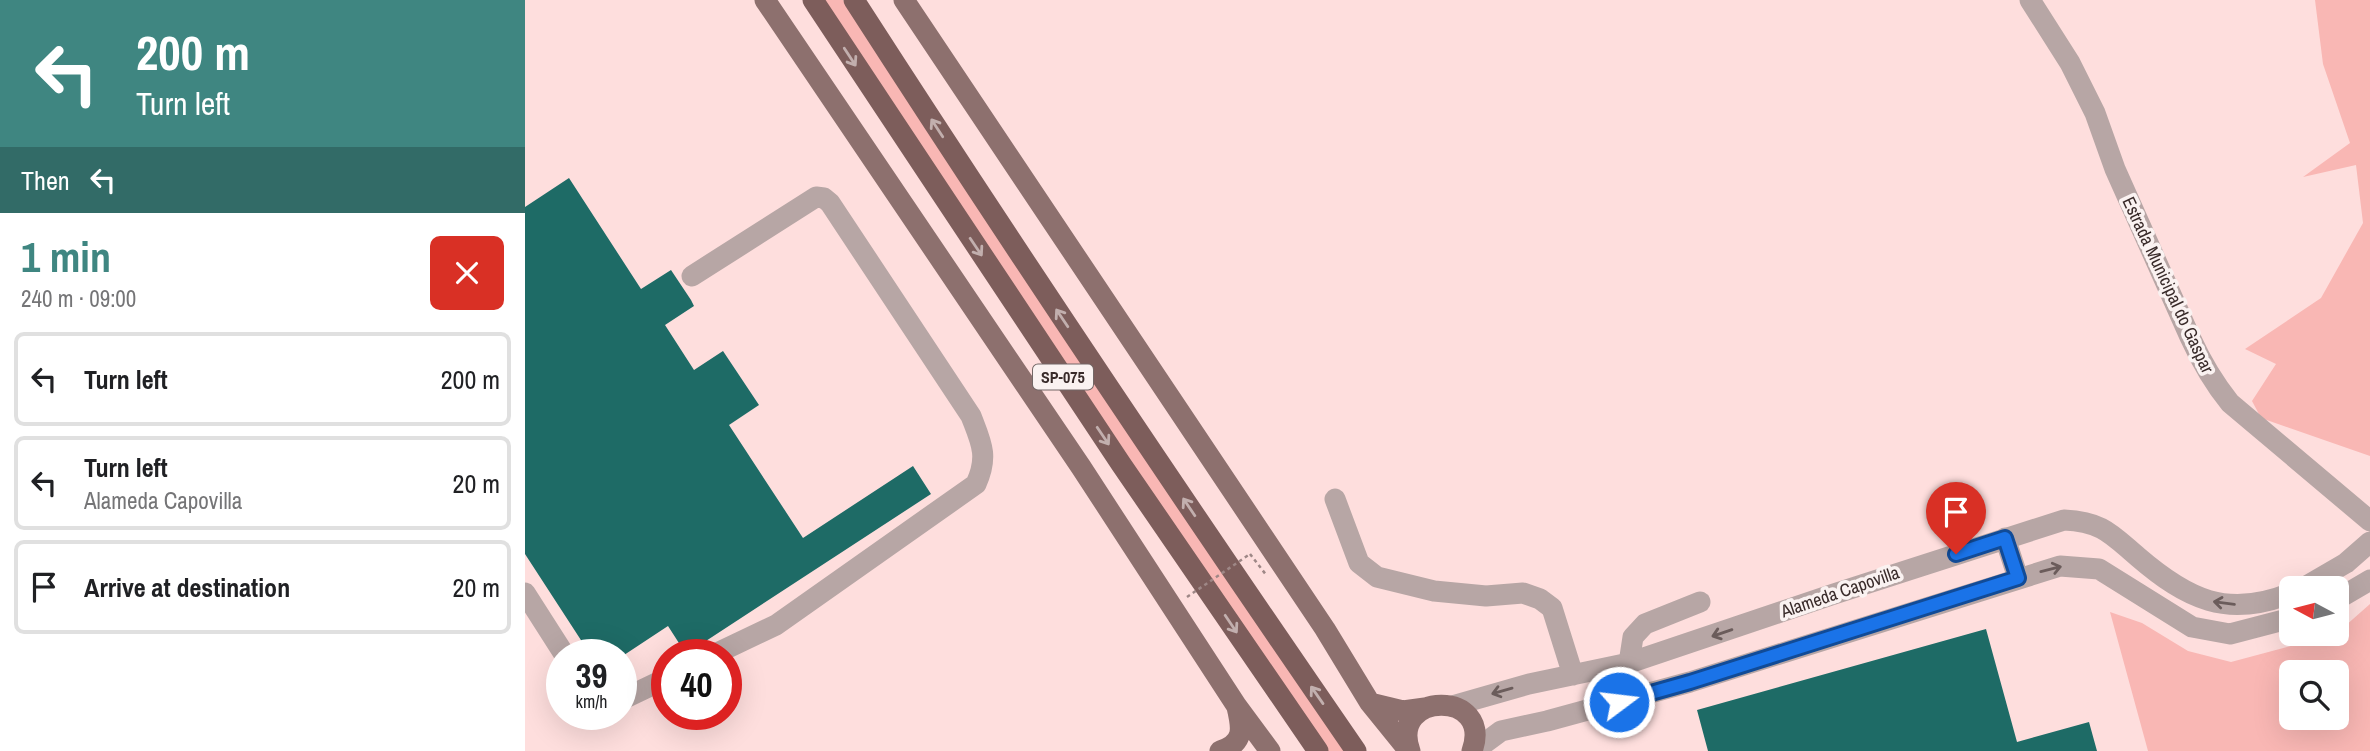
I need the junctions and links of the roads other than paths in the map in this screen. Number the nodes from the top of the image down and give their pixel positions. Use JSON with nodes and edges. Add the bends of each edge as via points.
{"nodes":[{"id":1,"x":765,"y":0,"type":"edge"},
{"id":2,"x":813,"y":0,"type":"edge"},
{"id":3,"x":854,"y":0,"type":"edge"},
{"id":4,"x":904,"y":0,"type":"edge"},
{"id":5,"x":2030,"y":0,"type":"edge"},
{"id":6,"x":692,"y":276,"type":"dead end"},
{"id":7,"x":1335,"y":499,"type":"dead end"},
{"id":8,"x":2370,"y":521,"type":"edge"},
{"id":9,"x":2005,"y":538,"type":"junction"},
{"id":10,"x":2370,"y":542,"type":"edge"},
{"id":11,"x":2324,"y":576,"type":"edge"},
{"id":12,"x":2018,"y":578,"type":"junction"},
{"id":13,"x":2370,"y":580,"type":"edge"},
{"id":14,"x":2349,"y":592,"type":"edge"},
{"id":15,"x":525,"y":593,"type":"edge"},
{"id":16,"x":2279,"y":597,"type":"edge"},
{"id":17,"x":1700,"y":602,"type":"dead end"},
{"id":18,"x":1764,"y":618,"type":"junction"},
{"id":19,"x":2279,"y":621,"type":"edge"},
{"id":20,"x":554,"y":639,"type":"edge"},
{"id":21,"x":742,"y":641,"type":"edge"},
{"id":22,"x":1775,"y":654,"type":"junction"},
{"id":23,"x":1629,"y":663,"type":"junction"},
{"id":24,"x":1573,"y":675,"type":"junction"},
{"id":25,"x":1370,"y":703,"type":"junction"},
{"id":26,"x":1236,"y":705,"type":"junction"},
{"id":27,"x":1452,"y":706,"type":"junction"},
{"id":28,"x":1425,"y":708,"type":"junction"},
{"id":29,"x":1220,"y":751,"type":"edge"},
{"id":30,"x":1270,"y":751,"type":"edge"},
{"id":31,"x":1318,"y":751,"type":"edge"},
{"id":32,"x":1356,"y":751,"type":"edge"},
{"id":33,"x":1410,"y":751,"type":"edge"},
{"id":34,"x":1473,"y":751,"type":"edge"}],
"edges":[{"from":1,"to":26,"type":"main road"},
{"from":2,"to":31,"type":"highway","number":"SP-075","one_way":true},
{"from":32,"to":3,"type":"highway","number":"SP-075","one_way":true,"via":[[1139,433]]},
{"from":4,"to":25,"type":"main road"},
{"from":5,"to":8,"type":"street","name":"Estrada Municipal do Gaspar","via":[[2095,113],[2115,169],[2216,386],[2230,403]]},
{"from":6,"to":21,"type":"street","via":[[816,197],[824,198],[971,416],[983,449],[983,470],[976,484],[776,625]]},
{"from":7,"to":24,"type":"street","via":[[1359,563],[1377,577],[1434,592],[1523,593],[1540,599],[1552,608]]},
{"from":9,"to":12,"type":"street"},
{"from":16,"to":9,"type":"street","name":"Alameda Capovilla","one_way":true,"via":[[2262,603],[2225,604],[2182,591],[2115,536],[2076,520]]},
{"from":9,"to":18,"type":"street","name":"Alameda Capovilla"},
{"from":10,"to":11,"type":"street"},
{"from":12,"to":19,"type":"street","one_way":true,"via":[[2060,566],[2099,569],[2192,627],[2230,634]]},
{"from":12,"to":22,"type":"street"},
{"from":13,"to":14,"type":"street"},
{"from":15,"to":20,"type":"street"},
{"from":17,"to":23,"type":"street","via":[[1645,624],[1633,637]]},
{"from":18,"to":22,"type":"street"},
{"from":18,"to":23,"type":"street","name":"Alameda Capovilla","one_way":true},
{"from":22,"to":34,"type":"street","via":[[1690,682],[1501,731]]},
{"from":23,"to":24,"type":"street","name":"Alameda Capovilla"},
{"from":24,"to":27,"type":"street","name":"Alameda Capovilla","one_way":true},
{"from":25,"to":28,"type":"main road","via":[[1403,711]]},
{"from":25,"to":33,"type":"main road"},
{"from":26,"to":29,"type":"main road","via":[[1239,737],[1233,746]]},
{"from":26,"to":30,"type":"main road"},
{"from":27,"to":28,"type":"main road"},
{"from":27,"to":34,"type":"main road","via":[[1472,725]]},
{"from":28,"to":33,"type":"main road","via":[[1411,723]]}]}
